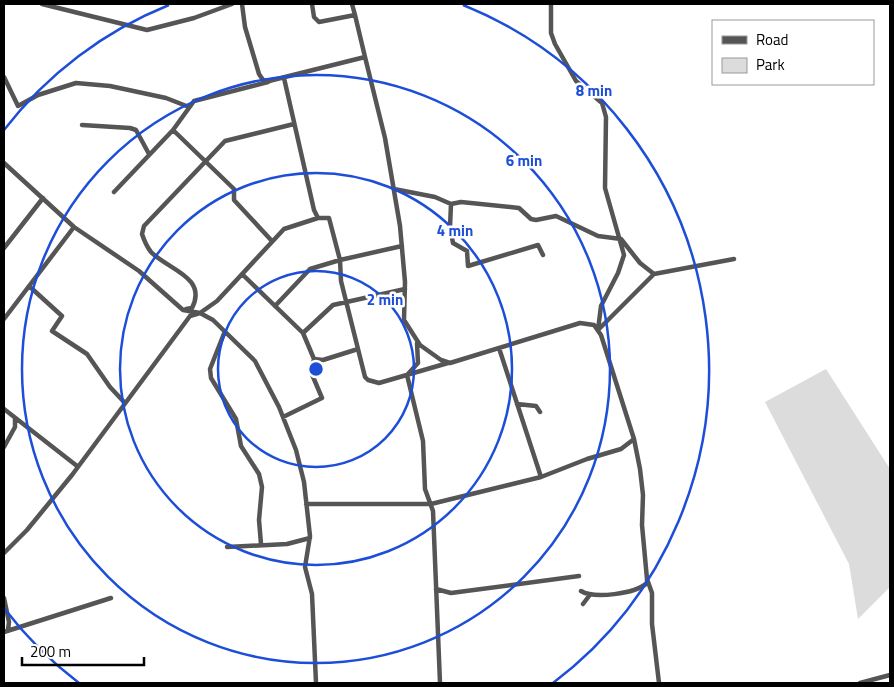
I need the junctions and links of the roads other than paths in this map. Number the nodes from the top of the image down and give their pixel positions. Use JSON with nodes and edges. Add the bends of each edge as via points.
{"nodes":[{"id":1,"x":42,"y":4,"type":"edge"},
{"id":2,"x":232,"y":4,"type":"edge"},
{"id":3,"x":242,"y":4,"type":"edge"},
{"id":4,"x":312,"y":4,"type":"edge"},
{"id":5,"x":352,"y":4,"type":"edge"},
{"id":6,"x":551,"y":4,"type":"edge"},
{"id":7,"x":355,"y":15,"type":"junction"},
{"id":8,"x":365,"y":57,"type":"junction"},
{"id":9,"x":4,"y":76,"type":"edge"},
{"id":10,"x":284,"y":78,"type":"junction"},
{"id":11,"x":269,"y":81,"type":"junction"},
{"id":12,"x":189,"y":108,"type":"junction"},
{"id":13,"x":294,"y":124,"type":"junction"},
{"id":14,"x":82,"y":125,"type":"dead end"},
{"id":15,"x":173,"y":130,"type":"junction"},
{"id":16,"x":149,"y":154,"type":"junction"},
{"id":17,"x":4,"y":162,"type":"edge"},
{"id":18,"x":207,"y":162,"type":"junction"},
{"id":19,"x":394,"y":189,"type":"junction"},
{"id":20,"x":114,"y":192,"type":"dead end"},
{"id":21,"x":43,"y":198,"type":"junction"},
{"id":22,"x":451,"y":204,"type":"junction"},
{"id":23,"x":318,"y":218,"type":"junction"},
{"id":24,"x":74,"y":227,"type":"junction"},
{"id":25,"x":621,"y":239,"type":"junction"},
{"id":26,"x":271,"y":240,"type":"junction"},
{"id":27,"x":402,"y":246,"type":"junction"},
{"id":28,"x":4,"y":248,"type":"edge"},
{"id":29,"x":543,"y":256,"type":"dead end"},
{"id":30,"x":734,"y":259,"type":"dead end"},
{"id":31,"x":340,"y":260,"type":"junction"},
{"id":32,"x":242,"y":274,"type":"junction"},
{"id":33,"x":654,"y":274,"type":"junction"},
{"id":34,"x":29,"y":286,"type":"junction"},
{"id":35,"x":405,"y":289,"type":"junction"},
{"id":36,"x":346,"y":301,"type":"junction"},
{"id":37,"x":275,"y":306,"type":"junction"},
{"id":38,"x":183,"y":310,"type":"junction"},
{"id":39,"x":200,"y":313,"type":"junction"},
{"id":40,"x":599,"y":316,"type":"junction"},
{"id":41,"x":4,"y":319,"type":"edge"},
{"id":42,"x":589,"y":324,"type":"junction"},
{"id":43,"x":598,"y":330,"type":"junction"},
{"id":44,"x":225,"y":331,"type":"junction"},
{"id":45,"x":303,"y":333,"type":"junction"},
{"id":46,"x":417,"y":342,"type":"junction"},
{"id":47,"x":499,"y":348,"type":"junction"},
{"id":48,"x":358,"y":349,"type":"junction"},
{"id":49,"x":314,"y":359,"type":"junction"},
{"id":50,"x":450,"y":363,"type":"junction"},
{"id":51,"x":407,"y":375,"type":"junction"},
{"id":52,"x":124,"y":402,"type":"junction"},
{"id":53,"x":518,"y":405,"type":"junction"},
{"id":54,"x":4,"y":409,"type":"edge"},
{"id":55,"x":540,"y":412,"type":"dead end"},
{"id":56,"x":283,"y":417,"type":"junction"},
{"id":57,"x":15,"y":418,"type":"junction"},
{"id":58,"x":634,"y":440,"type":"junction"},
{"id":59,"x":4,"y":446,"type":"edge"},
{"id":60,"x":77,"y":466,"type":"junction"},
{"id":61,"x":541,"y":476,"type":"junction"},
{"id":62,"x":306,"y":504,"type":"junction"},
{"id":63,"x":431,"y":504,"type":"junction"},
{"id":64,"x":310,"y":538,"type":"junction"},
{"id":65,"x":261,"y":544,"type":"junction"},
{"id":66,"x":227,"y":547,"type":"dead end"},
{"id":67,"x":4,"y":552,"type":"edge"},
{"id":68,"x":579,"y":576,"type":"dead end"},
{"id":69,"x":648,"y":579,"type":"junction"},
{"id":70,"x":436,"y":589,"type":"junction"},
{"id":71,"x":581,"y":591,"type":"dead end"},
{"id":72,"x":589,"y":596,"type":"junction"},
{"id":73,"x":4,"y":598,"type":"edge"},
{"id":74,"x":111,"y":598,"type":"dead end"},
{"id":75,"x":583,"y":604,"type":"dead end"},
{"id":76,"x":4,"y":632,"type":"edge"},
{"id":77,"x":890,"y":675,"type":"edge"},
{"id":78,"x":316,"y":683,"type":"edge"},
{"id":79,"x":440,"y":683,"type":"edge"},
{"id":80,"x":659,"y":683,"type":"edge"},
{"id":81,"x":860,"y":683,"type":"edge"}],
"edges":[{"from":1,"to":2,"type":"street","via":[[148,30]]},
{"from":3,"to":11,"type":"street","via":[[259,74],[263,80]]},
{"from":4,"to":7,"type":"street","via":[[314,17],[319,22]]},
{"from":5,"to":7,"type":"street"},
{"from":6,"to":25,"type":"street","via":[[551,33],[555,44],[576,81],[602,103],[606,131],[605,188]]},
{"from":7,"to":8,"type":"street"},
{"from":8,"to":10,"type":"street"},
{"from":8,"to":19,"type":"street"},
{"from":9,"to":12,"type":"street","via":[[18,106],[76,82],[166,98]]},
{"from":10,"to":11,"type":"street"},
{"from":10,"to":13,"type":"street"},
{"from":11,"to":12,"type":"street","via":[[194,101]]},
{"from":12,"to":15,"type":"street"},
{"from":13,"to":18,"type":"street","via":[[225,142]]},
{"from":13,"to":23,"type":"street"},
{"from":14,"to":16,"type":"street","via":[[136,130]]},
{"from":15,"to":16,"type":"street"},
{"from":15,"to":18,"type":"street"},
{"from":16,"to":20,"type":"street"},
{"from":17,"to":21,"type":"street"},
{"from":18,"to":26,"type":"street","via":[[234,189],[234,200]]},
{"from":18,"to":38,"type":"street","via":[[144,226],[142,234],[151,252],[194,285],[197,294],[192,308]]},
{"from":19,"to":22,"type":"street","via":[[435,197]]},
{"from":19,"to":27,"type":"street"},
{"from":21,"to":24,"type":"street"},
{"from":21,"to":28,"type":"street"},
{"from":22,"to":25,"type":"street","via":[[461,202],[519,208],[531,219],[556,216],[598,236]]},
{"from":22,"to":29,"type":"street","via":[[453,243],[467,252],[468,266],[538,245]]},
{"from":23,"to":26,"type":"street","via":[[284,228]]},
{"from":23,"to":31,"type":"street","via":[[329,218]]},
{"from":24,"to":34,"type":"street"},
{"from":24,"to":38,"type":"street","via":[[139,271]]},
{"from":25,"to":33,"type":"street","via":[[640,263]]},
{"from":25,"to":40,"type":"street","via":[[622,264],[605,294]]},
{"from":26,"to":32,"type":"street"},
{"from":27,"to":31,"type":"street"},
{"from":27,"to":35,"type":"street"},
{"from":30,"to":33,"type":"street"},
{"from":31,"to":36,"type":"street"},
{"from":31,"to":37,"type":"street","via":[[310,269]]},
{"from":32,"to":37,"type":"street"},
{"from":32,"to":39,"type":"street","via":[[217,302]]},
{"from":33,"to":43,"type":"street"},
{"from":34,"to":41,"type":"street"},
{"from":34,"to":52,"type":"street","via":[[62,316],[52,331],[87,354]]},
{"from":35,"to":36,"type":"street"},
{"from":35,"to":46,"type":"street","via":[[404,320]]},
{"from":36,"to":45,"type":"street","via":[[333,305]]},
{"from":36,"to":48,"type":"street"},
{"from":37,"to":45,"type":"street"},
{"from":38,"to":39,"type":"street"},
{"from":39,"to":44,"type":"street"},
{"from":39,"to":52,"type":"street","via":[[190,316]]},
{"from":40,"to":42,"type":"street"},
{"from":40,"to":43,"type":"street"},
{"from":42,"to":43,"type":"street"},
{"from":42,"to":47,"type":"street","via":[[580,323]]},
{"from":43,"to":58,"type":"street"},
{"from":44,"to":56,"type":"street","via":[[257,364]]},
{"from":44,"to":65,"type":"street","via":[[210,369],[211,378],[236,419],[241,446],[259,474],[262,487]]},
{"from":45,"to":49,"type":"street"},
{"from":46,"to":50,"type":"street"},
{"from":46,"to":51,"type":"street","via":[[418,363]]},
{"from":47,"to":50,"type":"street"},
{"from":47,"to":53,"type":"street"},
{"from":48,"to":49,"type":"street","via":[[323,360]]},
{"from":48,"to":51,"type":"street","via":[[368,380],[379,383]]},
{"from":49,"to":56,"type":"street","via":[[311,372],[322,398]]},
{"from":50,"to":51,"type":"street"},
{"from":51,"to":63,"type":"street","via":[[423,441],[425,489]]},
{"from":52,"to":60,"type":"street"},
{"from":53,"to":55,"type":"street","via":[[536,406]]},
{"from":53,"to":61,"type":"street"},
{"from":54,"to":57,"type":"street"},
{"from":56,"to":62,"type":"street","via":[[296,450]]},
{"from":57,"to":59,"type":"street"},
{"from":57,"to":60,"type":"street"},
{"from":58,"to":61,"type":"street","via":[[621,449]]},
{"from":58,"to":69,"type":"street","via":[[642,486],[642,525]]},
{"from":60,"to":67,"type":"street","via":[[39,516]]},
{"from":61,"to":63,"type":"street"},
{"from":62,"to":63,"type":"street"},
{"from":62,"to":64,"type":"street"},
{"from":63,"to":70,"type":"street"},
{"from":64,"to":65,"type":"street","via":[[288,544]]},
{"from":64,"to":78,"type":"street","via":[[305,567],[312,594]]},
{"from":65,"to":66,"type":"street"},
{"from":68,"to":70,"type":"street","via":[[451,593]]},
{"from":69,"to":72,"type":"street","via":[[642,588]]},
{"from":69,"to":80,"type":"street","via":[[652,593]]},
{"from":70,"to":79,"type":"street"},
{"from":71,"to":72,"type":"street"},
{"from":72,"to":75,"type":"street"},
{"from":73,"to":76,"type":"street","via":[[10,626]]},
{"from":74,"to":76,"type":"street"},
{"from":77,"to":81,"type":"street"}]}
